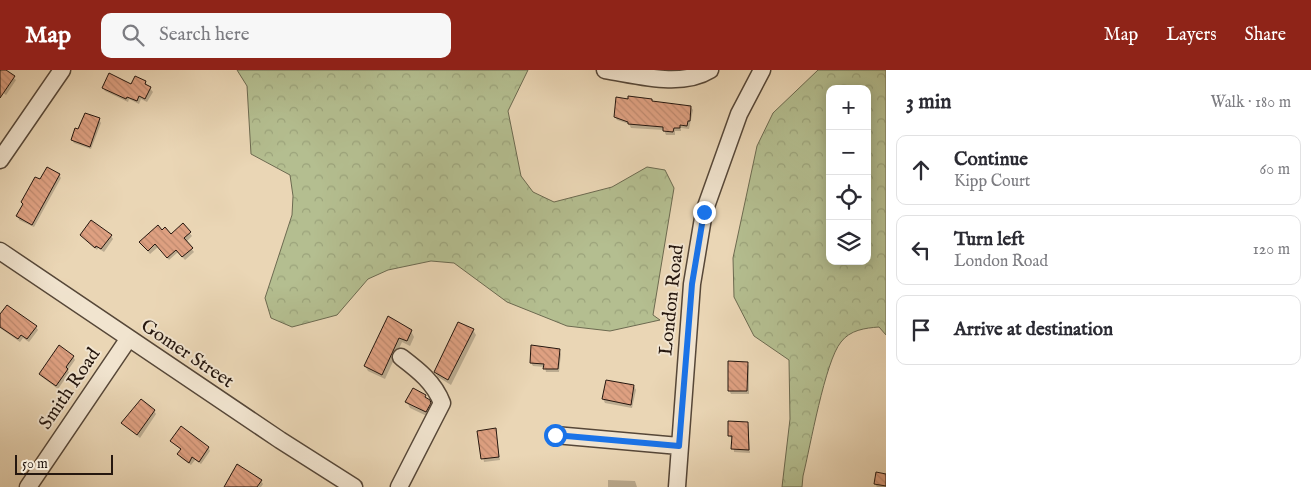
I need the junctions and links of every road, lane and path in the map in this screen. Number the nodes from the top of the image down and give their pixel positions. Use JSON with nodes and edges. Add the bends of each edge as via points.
{"nodes":[{"id":1,"x":62,"y":70,"type":"edge"},
{"id":2,"x":606,"y":70,"type":"edge"},
{"id":3,"x":710,"y":70,"type":"edge"},
{"id":4,"x":762,"y":70,"type":"edge"},
{"id":5,"x":0,"y":160,"type":"edge"},
{"id":6,"x":0,"y":251,"type":"edge"},
{"id":7,"x":129,"y":338,"type":"junction"},
{"id":8,"x":400,"y":357,"type":"dead end"},
{"id":9,"x":555,"y":435,"type":"dead end"},
{"id":10,"x":679,"y":446,"type":"junction"},
{"id":11,"x":28,"y":487,"type":"edge"},
{"id":12,"x":354,"y":487,"type":"edge"},
{"id":13,"x":399,"y":487,"type":"edge"},
{"id":14,"x":677,"y":487,"type":"edge"}],
"edges":[{"from":1,"to":5,"type":"street"},
{"from":2,"to":3,"type":"street","via":[[683,78]]},
{"from":4,"to":10,"type":"street","name":"London Road","via":[[739,114],[704,212],[692,284]]},
{"from":6,"to":7,"type":"street","name":"Gomer Street"},
{"from":7,"to":11,"type":"street","name":"Smith Road"},
{"from":7,"to":12,"type":"street","name":"Gomer Street"},
{"from":8,"to":13,"type":"street","via":[[429,381],[442,403]]},
{"from":9,"to":10,"type":"street"},
{"from":10,"to":14,"type":"street","name":"London Road"}]}
